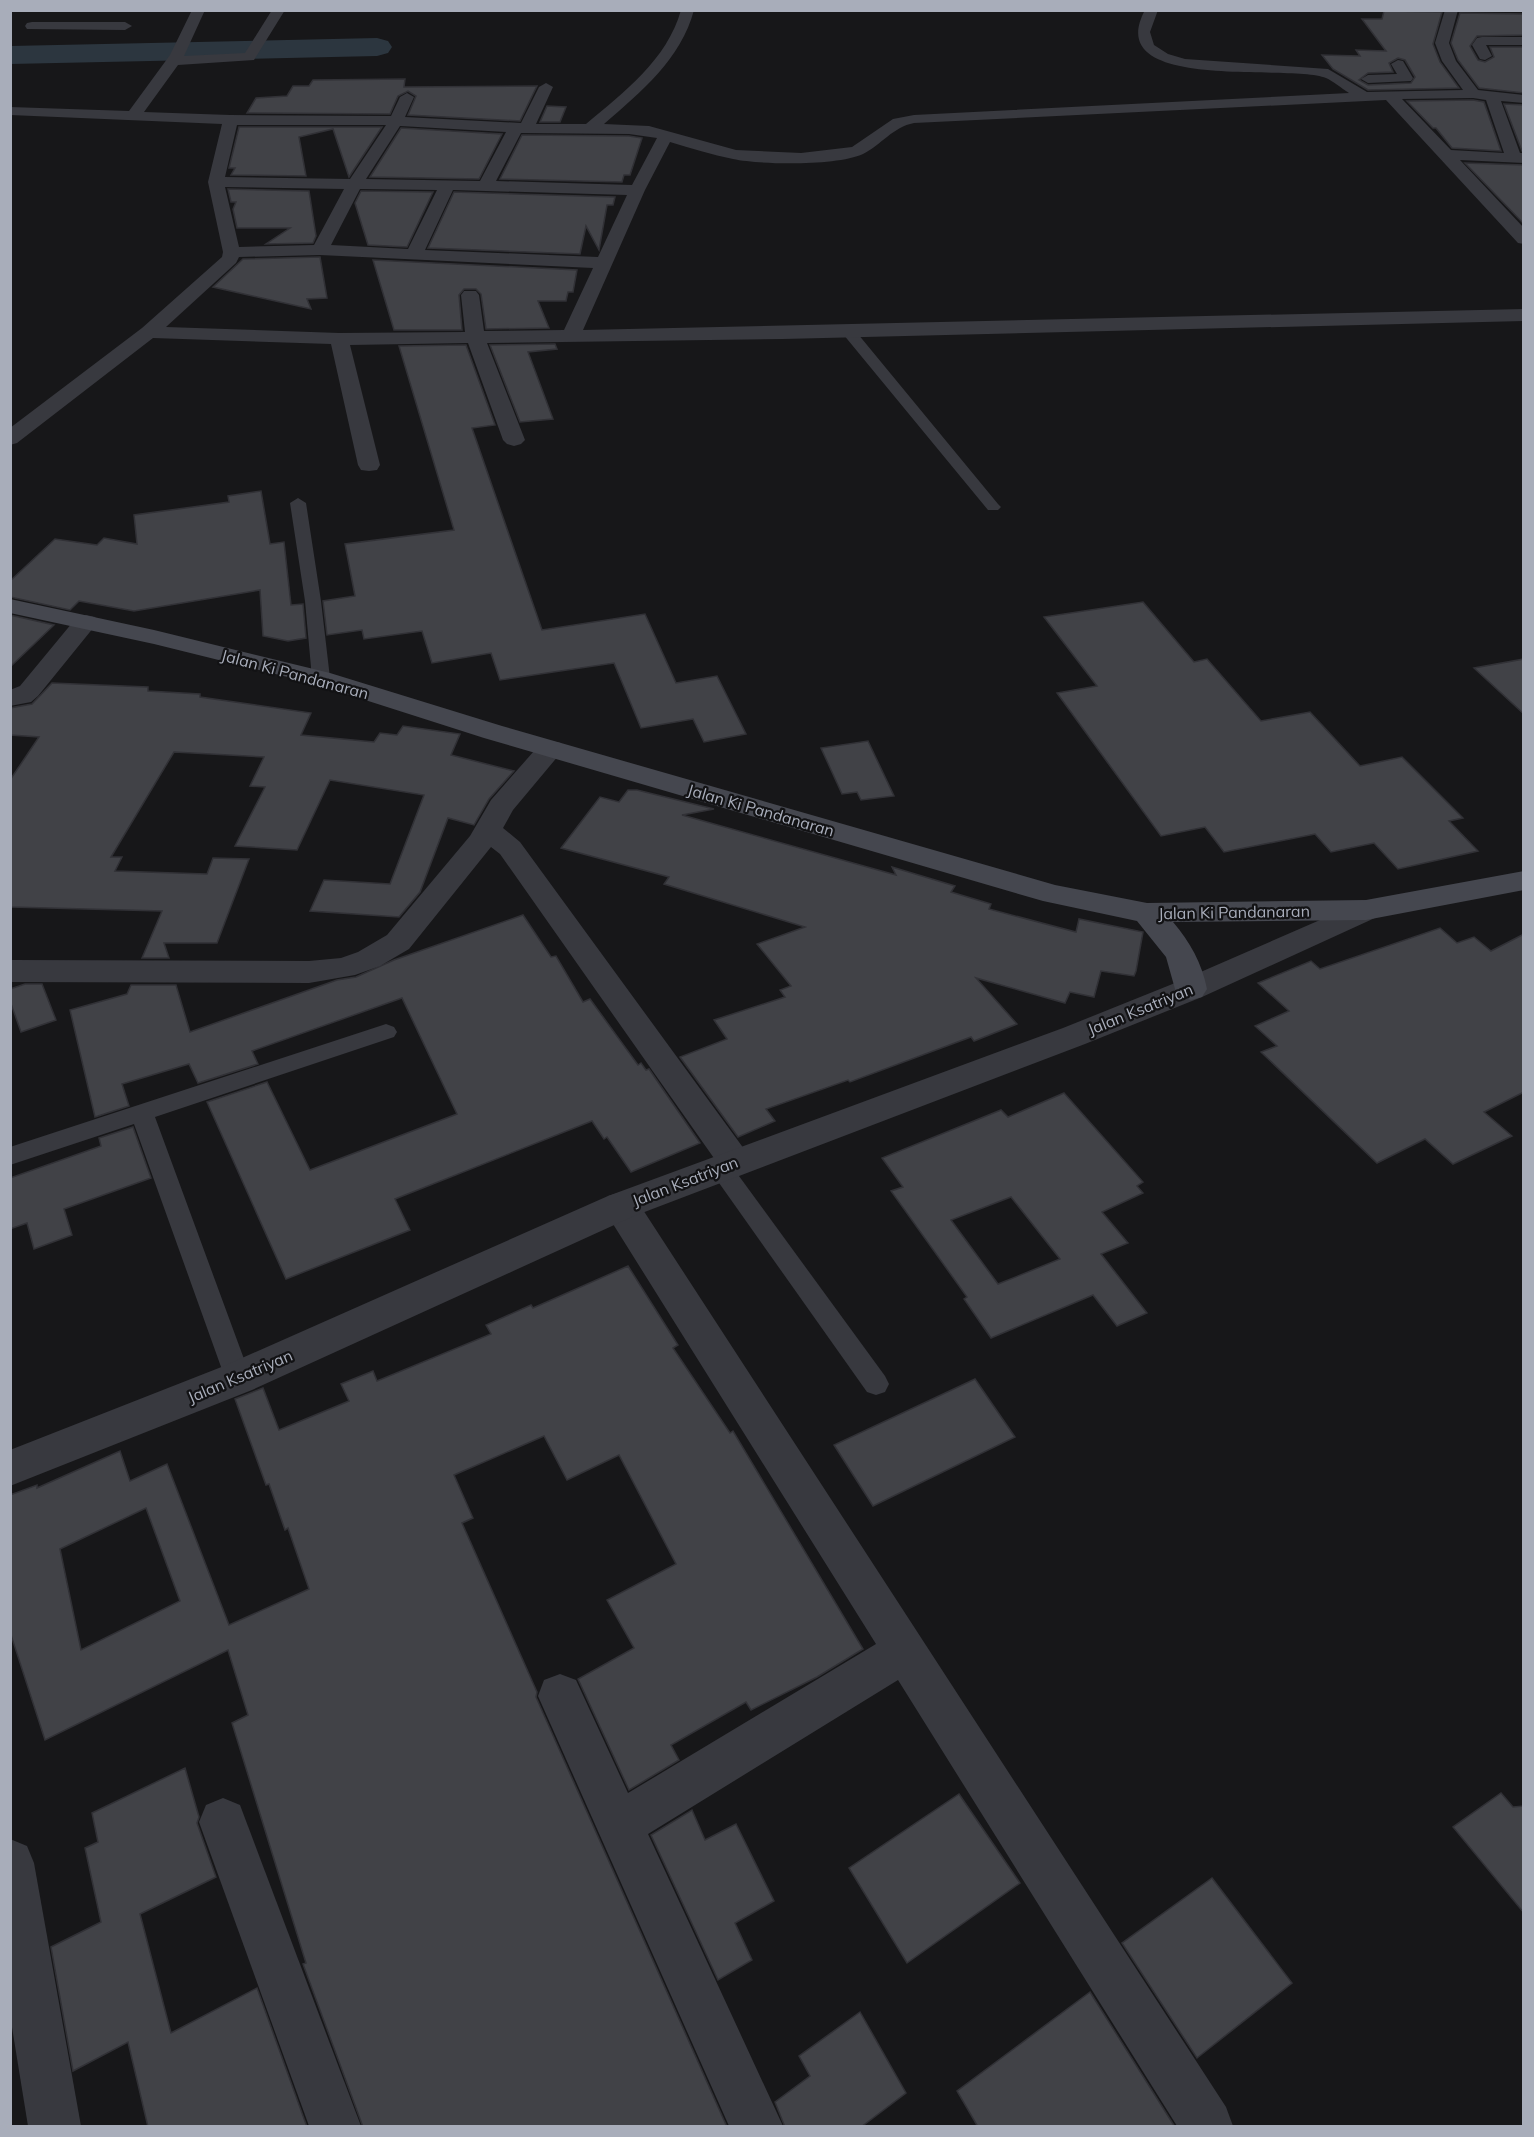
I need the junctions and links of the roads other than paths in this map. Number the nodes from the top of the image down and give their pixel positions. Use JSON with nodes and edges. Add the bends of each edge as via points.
{"nodes":[{"id":1,"x":199,"y":10,"type":"edge"},
{"id":2,"x":279,"y":10,"type":"edge"},
{"id":3,"x":688,"y":10,"type":"edge"},
{"id":4,"x":1152,"y":10,"type":"edge"},
{"id":5,"x":1452,"y":10,"type":"edge"},
{"id":6,"x":20,"y":18,"type":"dead end"},
{"id":7,"x":35,"y":22,"type":"edge"},
{"id":8,"x":125,"y":26,"type":"dead end"},
{"id":9,"x":1524,"y":40,"type":"edge"},
{"id":10,"x":1485,"y":56,"type":"dead end"},
{"id":11,"x":176,"y":59,"type":"junction"},
{"id":12,"x":1398,"y":64,"type":"dead end"},
{"id":13,"x":1339,"y":78,"type":"junction"},
{"id":14,"x":546,"y":87,"type":"dead end"},
{"id":15,"x":1473,"y":94,"type":"junction"},
{"id":16,"x":1390,"y":95,"type":"junction"},
{"id":17,"x":1365,"y":96,"type":"junction"},
{"id":18,"x":1492,"y":96,"type":"junction"},
{"id":19,"x":407,"y":97,"type":"dead end"},
{"id":20,"x":1524,"y":99,"type":"edge"},
{"id":21,"x":10,"y":111,"type":"edge"},
{"id":22,"x":134,"y":116,"type":"junction"},
{"id":23,"x":230,"y":120,"type":"junction"},
{"id":24,"x":396,"y":121,"type":"junction"},
{"id":25,"x":521,"y":128,"type":"junction"},
{"id":26,"x":591,"y":128,"type":"junction"},
{"id":27,"x":666,"y":135,"type":"junction"},
{"id":28,"x":1447,"y":155,"type":"junction"},
{"id":29,"x":1519,"y":158,"type":"edge"},
{"id":30,"x":216,"y":182,"type":"junction"},
{"id":31,"x":355,"y":183,"type":"junction"},
{"id":32,"x":447,"y":185,"type":"junction"},
{"id":33,"x":485,"y":186,"type":"junction"},
{"id":34,"x":637,"y":190,"type":"junction"},
{"id":35,"x":1496,"y":209,"type":"junction"},
{"id":36,"x":1514,"y":209,"type":"dead end"},
{"id":37,"x":1524,"y":239,"type":"edge"},
{"id":38,"x":320,"y":250,"type":"junction"},
{"id":39,"x":232,"y":252,"type":"junction"},
{"id":40,"x":414,"y":255,"type":"junction"},
{"id":41,"x":604,"y":263,"type":"junction"},
{"id":42,"x":470,"y":295,"type":"dead end"},
{"id":43,"x":1524,"y":315,"type":"edge"},
{"id":44,"x":848,"y":331,"type":"junction"},
{"id":45,"x":149,"y":332,"type":"junction"},
{"id":46,"x":571,"y":334,"type":"junction"},
{"id":47,"x":475,"y":336,"type":"junction"},
{"id":48,"x":339,"y":339,"type":"junction"},
{"id":49,"x":10,"y":439,"type":"edge"},
{"id":50,"x":514,"y":440,"type":"dead end"},
{"id":51,"x":369,"y":465,"type":"dead end"},
{"id":52,"x":298,"y":503,"type":"dead end"},
{"id":53,"x":993,"y":507,"type":"dead end"},
{"id":54,"x":10,"y":606,"type":"edge"},
{"id":55,"x":86,"y":622,"type":"junction"},
{"id":56,"x":321,"y":678,"type":"junction"},
{"id":57,"x":10,"y":698,"type":"edge"},
{"id":58,"x":551,"y":748,"type":"junction"},
{"id":59,"x":489,"y":831,"type":"junction"},
{"id":60,"x":1524,"y":880,"type":"edge"},
{"id":61,"x":1366,"y":910,"type":"junction"},
{"id":62,"x":1147,"y":913,"type":"junction"},
{"id":63,"x":10,"y":971,"type":"edge"},
{"id":64,"x":1191,"y":989,"type":"junction"},
{"id":65,"x":386,"y":1032,"type":"dead end"},
{"id":66,"x":142,"y":1113,"type":"junction"},
{"id":67,"x":10,"y":1156,"type":"edge"},
{"id":68,"x":728,"y":1164,"type":"junction"},
{"id":69,"x":621,"y":1206,"type":"junction"},
{"id":70,"x":238,"y":1378,"type":"junction"},
{"id":71,"x":876,"y":1384,"type":"dead end"},
{"id":72,"x":10,"y":1468,"type":"edge"},
{"id":73,"x":905,"y":1651,"type":"junction"},
{"id":74,"x":560,"y":1696,"type":"dead end"},
{"id":75,"x":223,"y":1822,"type":"dead end"},
{"id":76,"x":619,"y":1825,"type":"junction"},
{"id":77,"x":10,"y":1863,"type":"edge"},
{"id":78,"x":55,"y":2127,"type":"edge"},
{"id":79,"x":336,"y":2127,"type":"edge"},
{"id":80,"x":756,"y":2127,"type":"edge"},
{"id":81,"x":1207,"y":2127,"type":"edge"}],
"edges":[{"from":1,"to":11,"type":"street"},
{"from":2,"to":11,"type":"street","via":[[249,57]]},
{"from":3,"to":26,"type":"street","via":[[686,23],[665,57]]},
{"from":4,"to":13,"type":"street","via":[[1142,29],[1143,39],[1162,58],[1194,64],[1312,70]]},
{"from":5,"to":15,"type":"street","via":[[1442,43],[1449,62]]},
{"from":6,"to":7,"type":"street"},
{"from":7,"to":8,"type":"street"},
{"from":9,"to":10,"type":"street","via":[[1482,41],[1479,45]]},
{"from":11,"to":22,"type":"street"},
{"from":12,"to":13,"type":"street","via":[[1404,79]]},
{"from":13,"to":17,"type":"street"},
{"from":14,"to":25,"type":"street"},
{"from":15,"to":16,"type":"street"},
{"from":15,"to":18,"type":"street"},
{"from":16,"to":17,"type":"street"},
{"from":16,"to":28,"type":"street"},
{"from":17,"to":27,"type":"street","via":[[914,119],[898,122],[857,151],[812,157],[735,155]]},
{"from":18,"to":20,"type":"street"},
{"from":18,"to":29,"type":"street"},
{"from":19,"to":24,"type":"street"},
{"from":21,"to":22,"type":"street"},
{"from":22,"to":23,"type":"street"},
{"from":23,"to":24,"type":"street"},
{"from":23,"to":30,"type":"street"},
{"from":24,"to":25,"type":"street"},
{"from":24,"to":31,"type":"street"},
{"from":25,"to":26,"type":"street"},
{"from":25,"to":33,"type":"street"},
{"from":26,"to":27,"type":"street"},
{"from":27,"to":34,"type":"street"},
{"from":28,"to":29,"type":"street"},
{"from":28,"to":35,"type":"street"},
{"from":30,"to":31,"type":"street"},
{"from":30,"to":39,"type":"street"},
{"from":31,"to":32,"type":"street"},
{"from":31,"to":38,"type":"street"},
{"from":32,"to":33,"type":"street"},
{"from":32,"to":40,"type":"street"},
{"from":33,"to":34,"type":"street"},
{"from":34,"to":41,"type":"street"},
{"from":35,"to":36,"type":"street"},
{"from":35,"to":37,"type":"street"},
{"from":38,"to":39,"type":"street"},
{"from":38,"to":40,"type":"street"},
{"from":39,"to":45,"type":"street","via":[[226,265]]},
{"from":40,"to":41,"type":"street"},
{"from":41,"to":46,"type":"street"},
{"from":42,"to":47,"type":"street"},
{"from":43,"to":44,"type":"street"},
{"from":44,"to":46,"type":"street"},
{"from":44,"to":53,"type":"lane"},
{"from":45,"to":48,"type":"street"},
{"from":45,"to":49,"type":"street"},
{"from":46,"to":47,"type":"street"},
{"from":47,"to":48,"type":"street"},
{"from":47,"to":50,"type":"street"},
{"from":48,"to":51,"type":"street"},
{"from":52,"to":56,"type":"lane"},
{"from":54,"to":55,"type":"main road","name":"Jalan Ki Pandanaran"},
{"from":55,"to":56,"type":"main road","name":"Jalan Ki Pandanaran"},
{"from":55,"to":57,"type":"street","via":[[29,691]]},
{"from":56,"to":58,"type":"main road","name":"Jalan Ki Pandanaran"},
{"from":58,"to":59,"type":"street","via":[[501,806]]},
{"from":58,"to":62,"type":"main road","name":"Jalan Ki Pandanaran","via":[[1053,894]]},
{"from":59,"to":63,"type":"street","via":[[398,942],[344,968],[309,972]]},
{"from":59,"to":68,"type":"street","via":[[510,848]]},
{"from":60,"to":61,"type":"main road","name":"Jalan Ki Pandanaran"},
{"from":61,"to":62,"type":"main road","name":"Jalan Ki Pandanaran"},
{"from":61,"to":64,"type":"street","name":"Jalan Ksatriyan"},
{"from":62,"to":64,"type":"main road","via":[[1179,951],[1190,972]]},
{"from":64,"to":68,"type":"street","name":"Jalan Ksatriyan"},
{"from":65,"to":66,"type":"lane"},
{"from":66,"to":67,"type":"lane"},
{"from":66,"to":70,"type":"lane"},
{"from":68,"to":69,"type":"street","name":"Jalan Ksatriyan"},
{"from":68,"to":71,"type":"lane"},
{"from":69,"to":70,"type":"street","name":"Jalan Ksatriyan"},
{"from":69,"to":73,"type":"street"},
{"from":70,"to":72,"type":"street","name":"Jalan Ksatriyan"},
{"from":73,"to":76,"type":"street"},
{"from":73,"to":81,"type":"street"},
{"from":74,"to":76,"type":"street"},
{"from":75,"to":79,"type":"street"},
{"from":76,"to":80,"type":"street"},
{"from":77,"to":78,"type":"street"}]}
